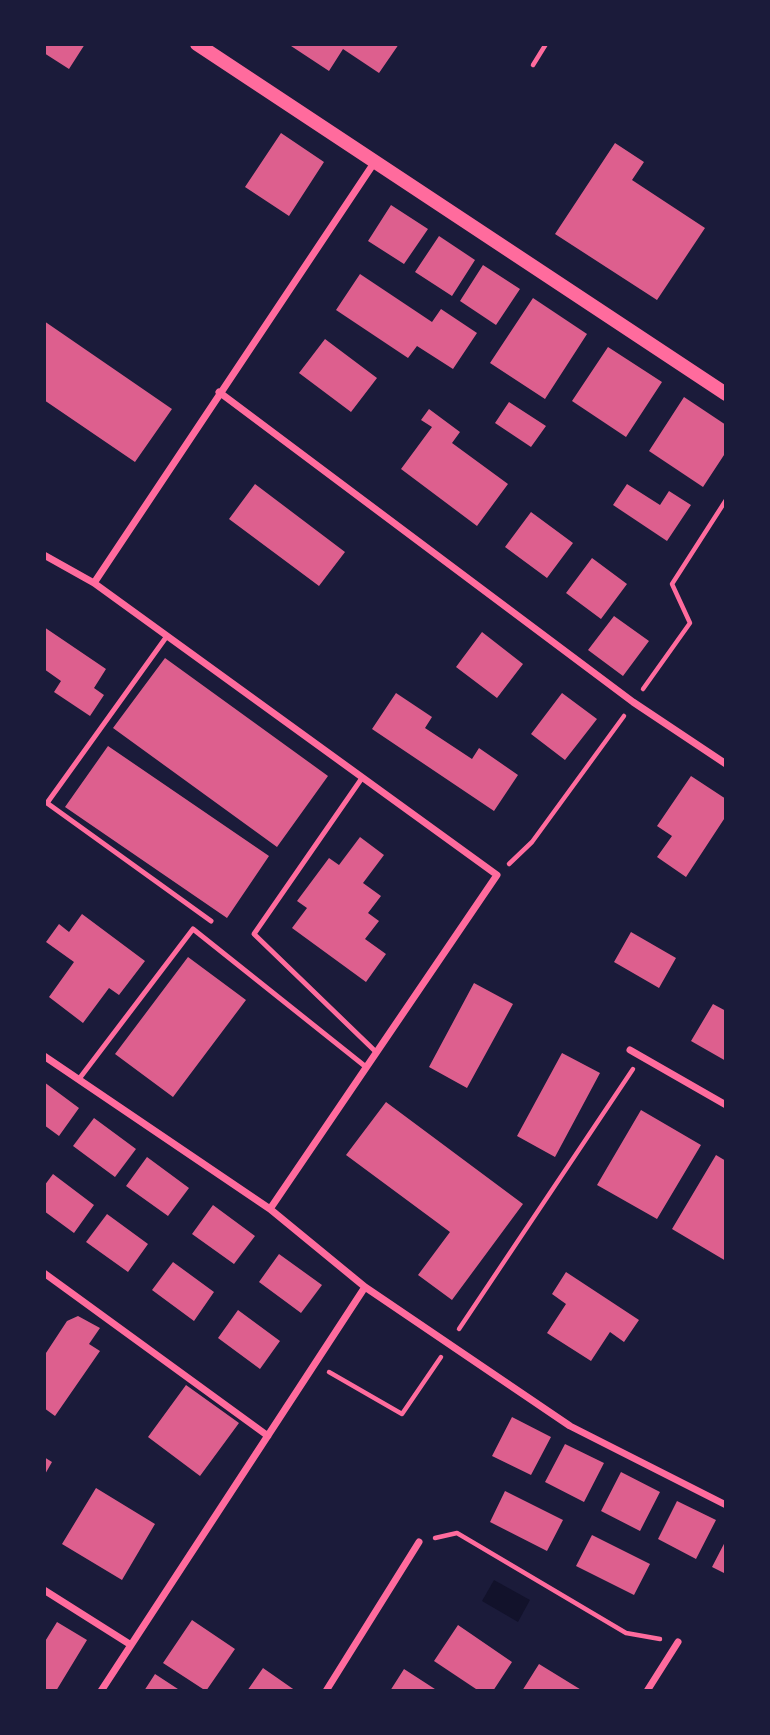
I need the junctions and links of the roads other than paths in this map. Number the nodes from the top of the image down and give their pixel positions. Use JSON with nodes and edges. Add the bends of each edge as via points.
{"nodes":[{"id":1,"x":197,"y":44,"type":"edge"},
{"id":2,"x":374,"y":163,"type":"junction"},
{"id":3,"x":219,"y":392,"type":"junction"},
{"id":4,"x":726,"y":394,"type":"edge"},
{"id":5,"x":44,"y":555,"type":"edge"},
{"id":6,"x":94,"y":583,"type":"junction"},
{"id":7,"x":167,"y":636,"type":"junction"},
{"id":8,"x":726,"y":764,"type":"edge"},
{"id":9,"x":362,"y":778,"type":"junction"},
{"id":10,"x":212,"y":921,"type":"dead end"},
{"id":11,"x":630,"y":1050,"type":"dead end"},
{"id":12,"x":376,"y":1052,"type":"junction"},
{"id":13,"x":44,"y":1056,"type":"edge"},
{"id":14,"x":366,"y":1068,"type":"junction"},
{"id":15,"x":79,"y":1079,"type":"junction"},
{"id":16,"x":726,"y":1105,"type":"edge"},
{"id":17,"x":270,"y":1209,"type":"junction"},
{"id":18,"x":44,"y":1273,"type":"edge"},
{"id":19,"x":365,"y":1287,"type":"junction"},
{"id":20,"x":268,"y":1436,"type":"junction"},
{"id":21,"x":726,"y":1505,"type":"edge"},
{"id":22,"x":419,"y":1542,"type":"road end"},
{"id":23,"x":44,"y":1590,"type":"edge"},
{"id":24,"x":678,"y":1643,"type":"road end"},
{"id":25,"x":131,"y":1646,"type":"junction"},
{"id":26,"x":101,"y":1691,"type":"edge"},
{"id":27,"x":326,"y":1691,"type":"edge"},
{"id":28,"x":647,"y":1691,"type":"edge"}],
"edges":[{"from":1,"to":2,"type":"main road"},
{"from":2,"to":3,"type":"street"},
{"from":2,"to":4,"type":"main road"},
{"from":3,"to":6,"type":"street"},
{"from":3,"to":8,"type":"street","via":[[633,702]]},
{"from":5,"to":6,"type":"street"},
{"from":6,"to":7,"type":"street"},
{"from":7,"to":9,"type":"street"},
{"from":7,"to":10,"type":"lane","via":[[47,803]]},
{"from":9,"to":12,"type":"lane","via":[[254,934]]},
{"from":9,"to":12,"type":"street","via":[[497,875]]},
{"from":11,"to":16,"type":"street"},
{"from":12,"to":14,"type":"street"},
{"from":13,"to":15,"type":"street"},
{"from":14,"to":15,"type":"lane","via":[[192,929]]},
{"from":14,"to":17,"type":"street"},
{"from":15,"to":17,"type":"street"},
{"from":17,"to":19,"type":"street"},
{"from":18,"to":20,"type":"street"},
{"from":19,"to":20,"type":"street"},
{"from":19,"to":21,"type":"street","via":[[570,1426]]},
{"from":20,"to":25,"type":"street"},
{"from":22,"to":27,"type":"street"},
{"from":23,"to":25,"type":"street"},
{"from":24,"to":28,"type":"street"},
{"from":25,"to":26,"type":"street"}]}
